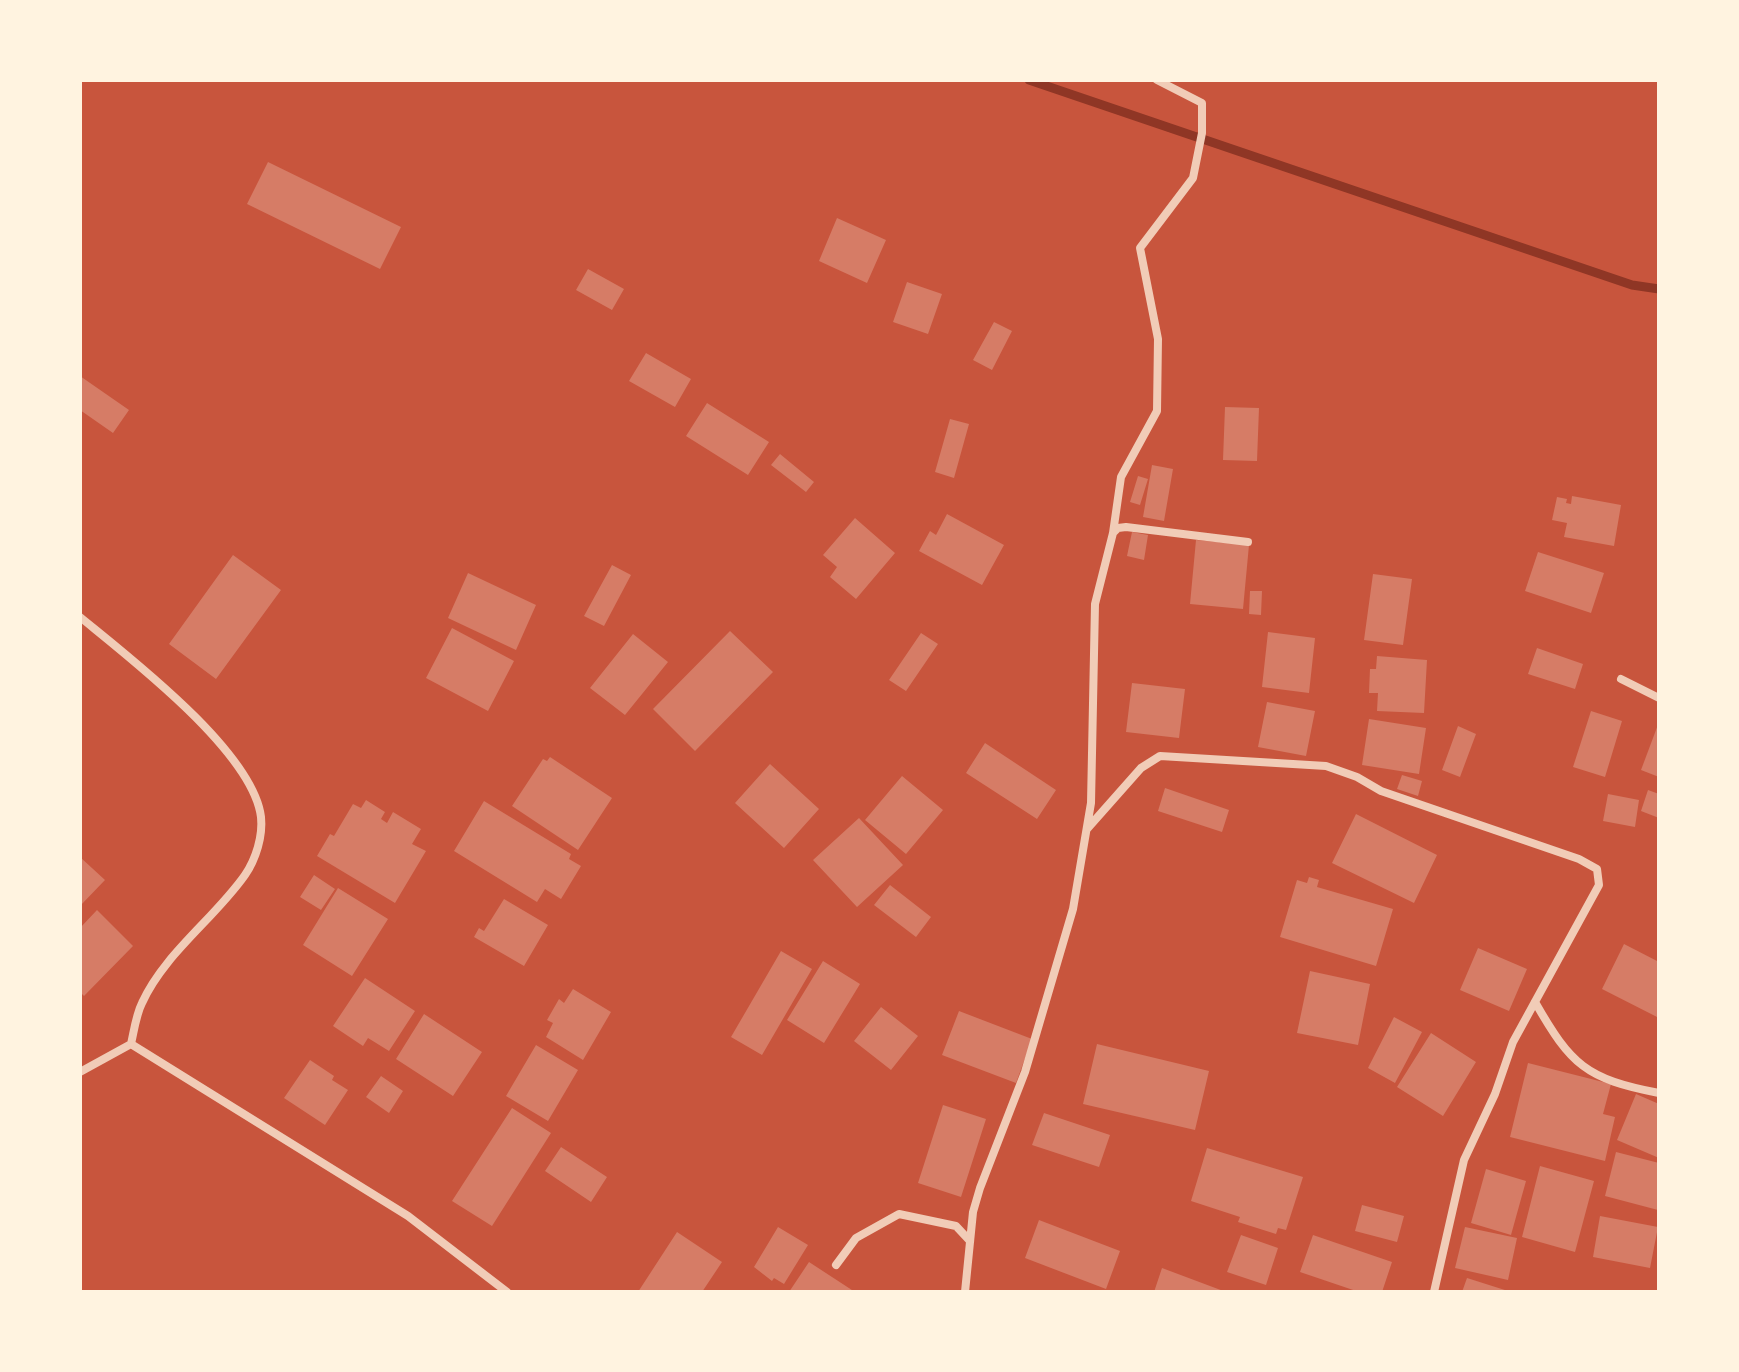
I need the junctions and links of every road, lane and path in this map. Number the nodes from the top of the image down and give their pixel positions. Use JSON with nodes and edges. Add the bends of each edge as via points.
{"nodes":[{"id":1,"x":1157,"y":80,"type":"edge"},
{"id":2,"x":1113,"y":533,"type":"junction"},
{"id":3,"x":1248,"y":542,"type":"dead end"},
{"id":4,"x":80,"y":617,"type":"edge"},
{"id":5,"x":1621,"y":679,"type":"dead end"},
{"id":6,"x":1659,"y":698,"type":"edge"},
{"id":7,"x":1087,"y":829,"type":"junction"},
{"id":8,"x":1535,"y":1002,"type":"junction"},
{"id":9,"x":131,"y":1044,"type":"junction"},
{"id":10,"x":80,"y":1072,"type":"edge"},
{"id":11,"x":1659,"y":1093,"type":"edge"},
{"id":12,"x":970,"y":1241,"type":"junction"},
{"id":13,"x":836,"y":1265,"type":"dead end"},
{"id":14,"x":507,"y":1292,"type":"edge"},
{"id":15,"x":965,"y":1292,"type":"edge"},
{"id":16,"x":1434,"y":1292,"type":"edge"}],
"edges":[{"from":1,"to":2,"type":"street","via":[[1202,103],[1202,133],[1193,178],[1140,248],[1158,339],[1157,411],[1121,477]]},
{"from":2,"to":3,"type":"street","via":[[1126,527]]},
{"from":2,"to":7,"type":"street","via":[[1095,604]]},
{"from":4,"to":9,"type":"street","via":[[185,705],[245,776],[261,816],[260,842],[246,874],[154,982],[141,1004]]},
{"from":5,"to":6,"type":"street"},
{"from":7,"to":8,"type":"street","via":[[1141,768],[1160,756],[1188,756],[1326,766],[1381,791],[1579,859],[1597,869],[1599,885]]},
{"from":7,"to":12,"type":"street","via":[[1073,909],[1025,1072],[980,1188]]},
{"from":8,"to":11,"type":"street","via":[[1580,1066],[1623,1086]]},
{"from":8,"to":16,"type":"street","via":[[1464,1160]]},
{"from":9,"to":10,"type":"street"},
{"from":9,"to":14,"type":"street","via":[[408,1216]]},
{"from":12,"to":13,"type":"street","via":[[956,1226],[899,1214],[856,1238]]},
{"from":12,"to":15,"type":"street"}]}
